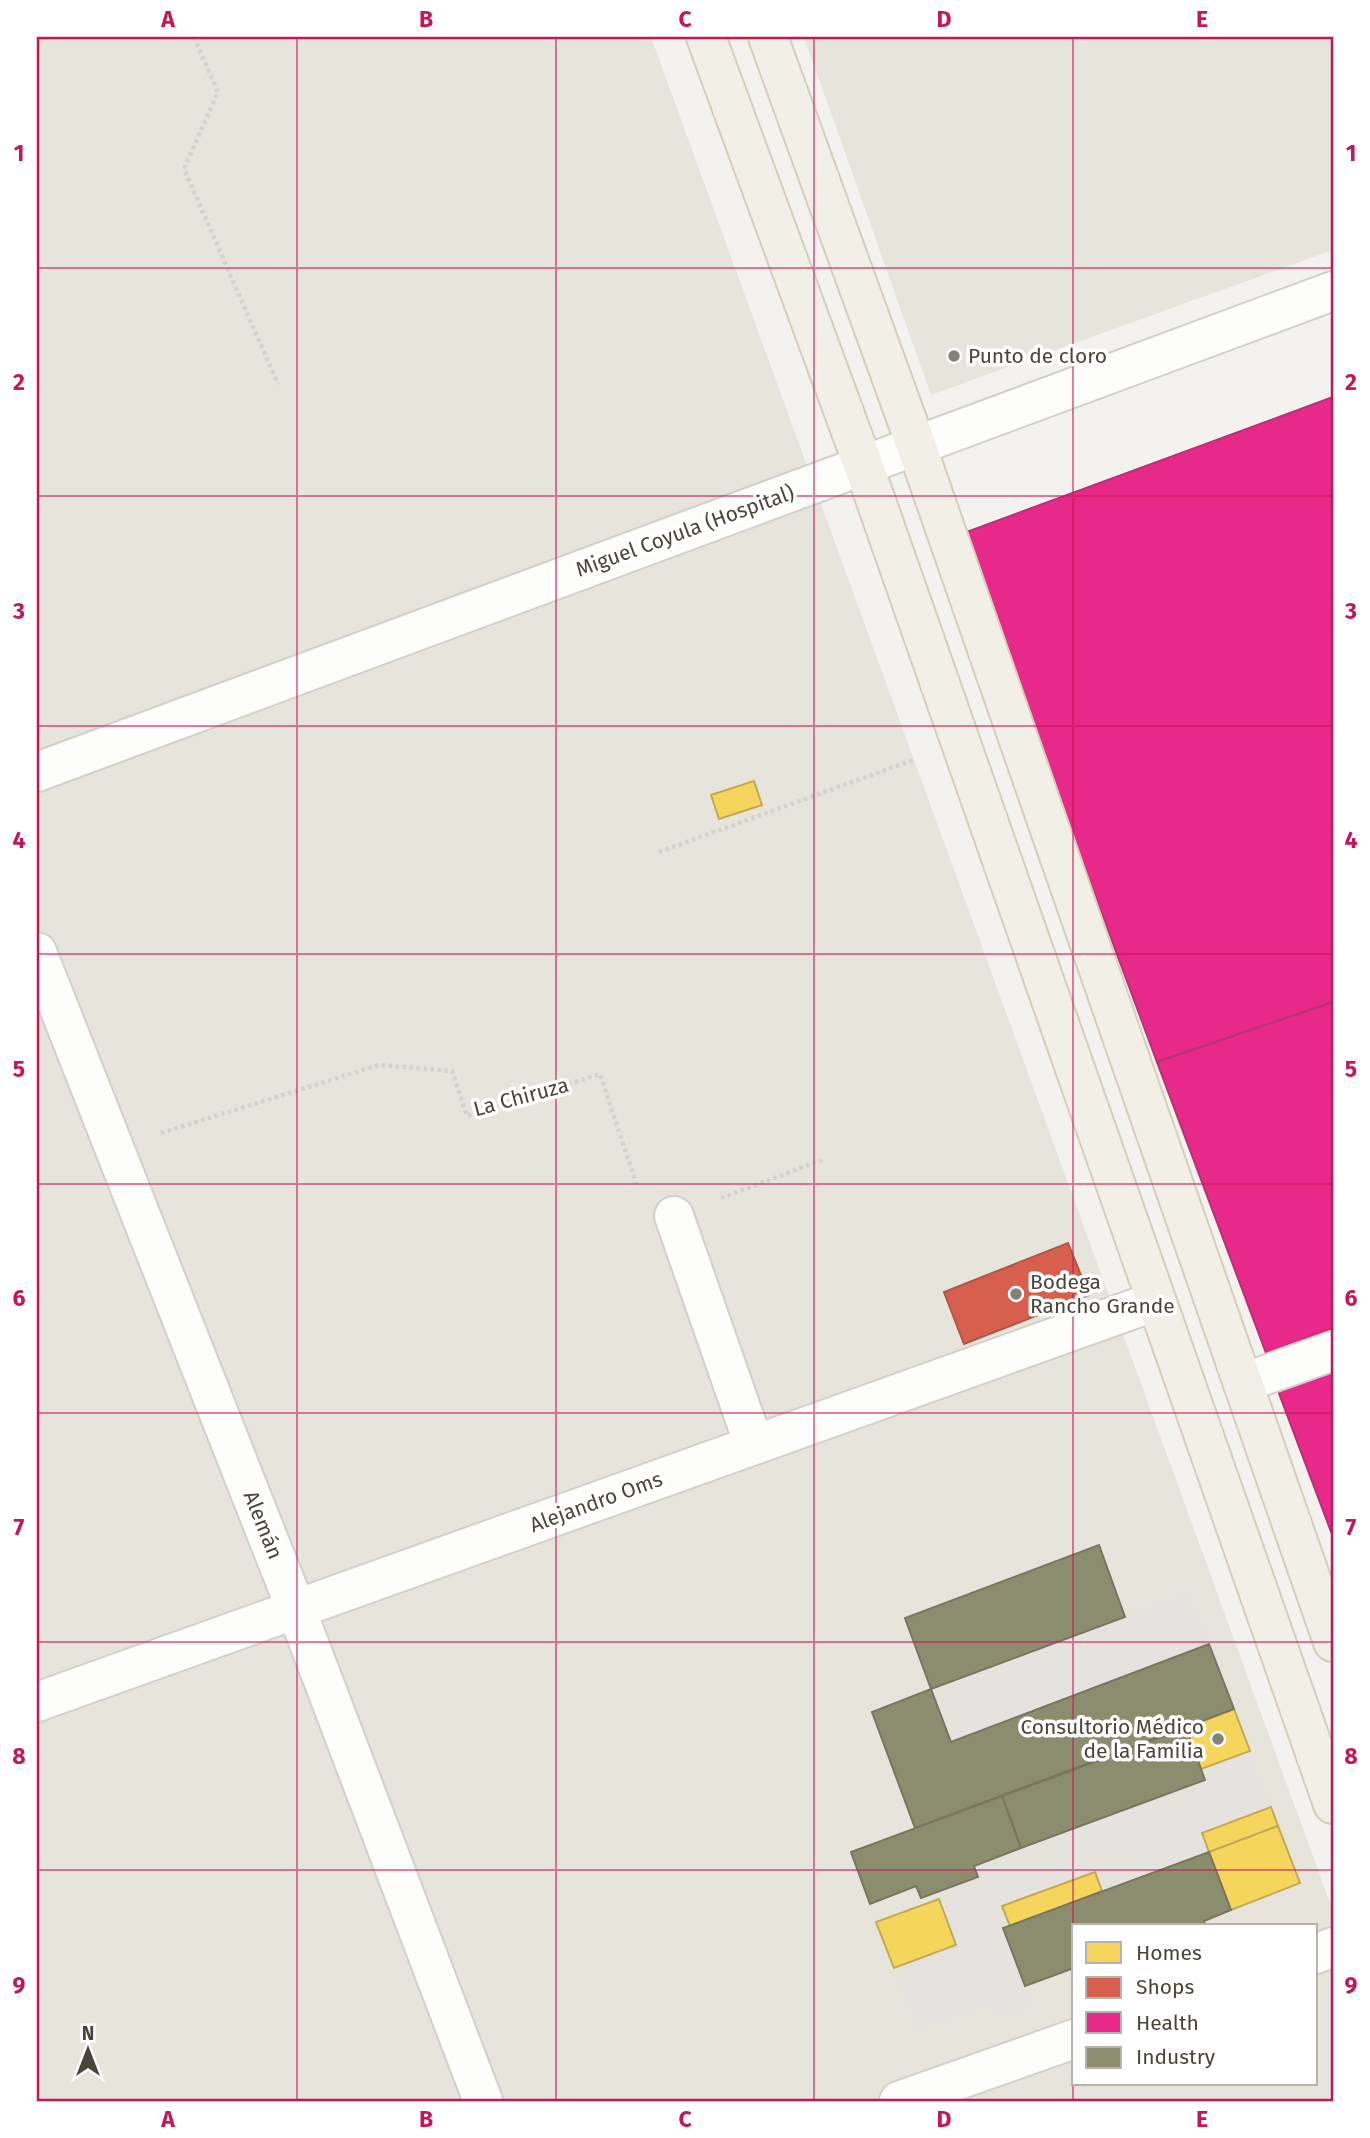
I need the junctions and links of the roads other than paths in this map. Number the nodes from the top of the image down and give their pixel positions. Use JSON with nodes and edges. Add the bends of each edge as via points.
{"nodes":[{"id":1,"x":706,"y":37,"type":"edge"},
{"id":2,"x":768,"y":37,"type":"edge"},
{"id":3,"x":1333,"y":291,"type":"edge"},
{"id":4,"x":916,"y":445,"type":"junction"},
{"id":5,"x":863,"y":464,"type":"junction"},
{"id":6,"x":37,"y":772,"type":"edge"},
{"id":7,"x":37,"y":952,"type":"edge"},
{"id":8,"x":674,"y":1216,"type":"road end"},
{"id":9,"x":1156,"y":1301,"type":"junction"},
{"id":10,"x":1333,"y":1351,"type":"edge"},
{"id":11,"x":1243,"y":1383,"type":"junction"},
{"id":12,"x":754,"y":1446,"type":"junction"},
{"id":13,"x":296,"y":1609,"type":"junction"},
{"id":14,"x":1333,"y":1643,"type":"edge"},
{"id":15,"x":37,"y":1702,"type":"edge"},
{"id":16,"x":1333,"y":1804,"type":"edge"},
{"id":17,"x":1072,"y":2040,"type":"edge"},
{"id":18,"x":483,"y":2101,"type":"edge"},
{"id":19,"x":899,"y":2101,"type":"edge"}],
"edges":[{"from":1,"to":5,"type":"main road"},
{"from":2,"to":4,"type":"main road"},
{"from":3,"to":4,"type":"street","name":"Miguel Coyula (Hospital)"},
{"from":4,"to":5,"type":"street","name":"Miguel Coyula (Hospital)"},
{"from":4,"to":11,"type":"main road"},
{"from":5,"to":6,"type":"street","name":"Miguel Coyula (Hospital)"},
{"from":5,"to":9,"type":"main road"},
{"from":7,"to":13,"type":"street","name":"Alemán"},
{"from":8,"to":12,"type":"street"},
{"from":9,"to":12,"type":"street","name":"Alejandro Oms"},
{"from":9,"to":16,"type":"main road"},
{"from":10,"to":11,"type":"street"},
{"from":11,"to":14,"type":"main road"},
{"from":12,"to":13,"type":"street","name":"Alejandro Oms"},
{"from":13,"to":15,"type":"street","name":"Alejandro Oms"},
{"from":13,"to":18,"type":"street","name":"Alemán"},
{"from":17,"to":19,"type":"street"}]}
